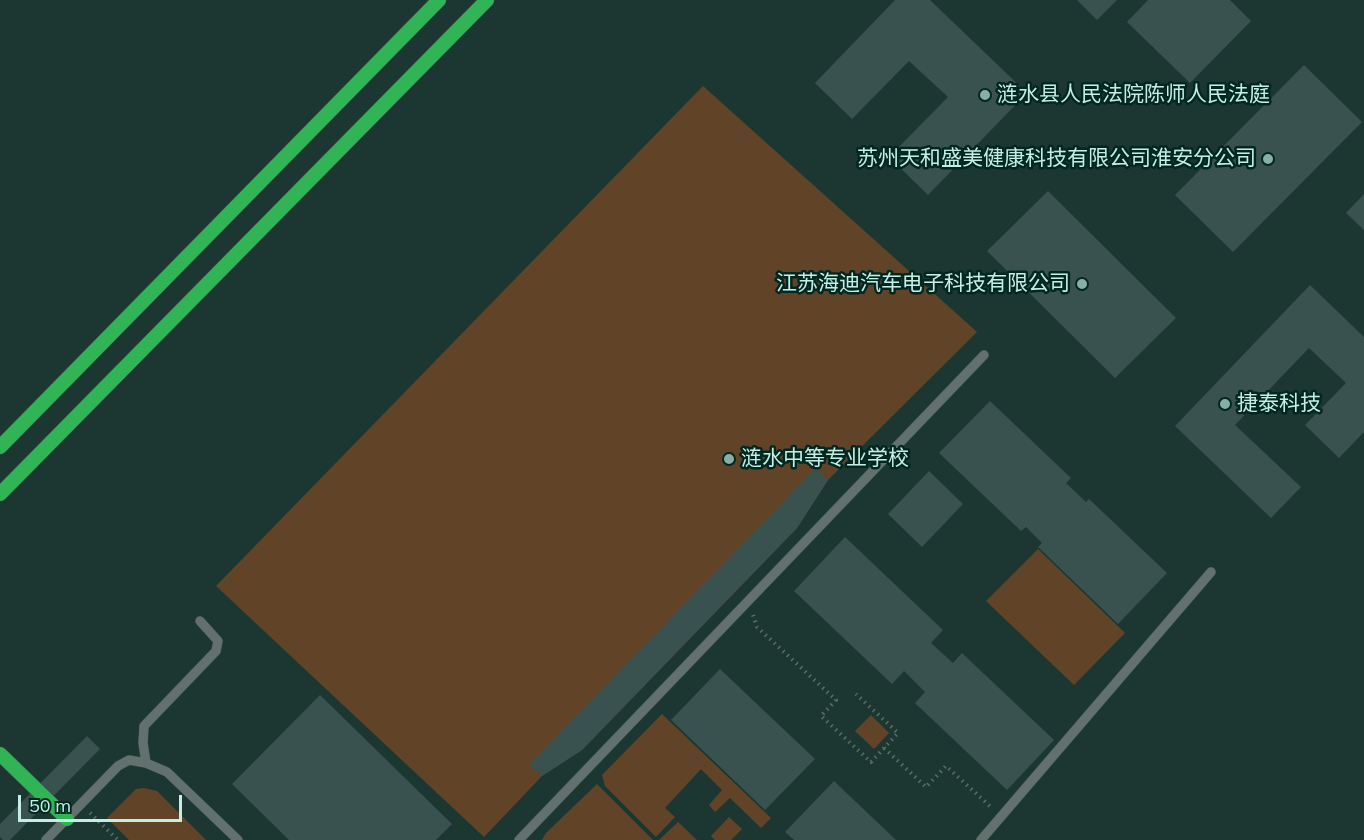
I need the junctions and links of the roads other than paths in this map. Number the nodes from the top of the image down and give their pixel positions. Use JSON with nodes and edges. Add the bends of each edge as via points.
{"nodes":[{"id":1,"x":439,"y":0,"type":"edge"},
{"id":2,"x":488,"y":0,"type":"edge"},
{"id":3,"x":984,"y":355,"type":"dead end"},
{"id":4,"x":0,"y":447,"type":"edge"},
{"id":5,"x":0,"y":494,"type":"edge"},
{"id":6,"x":1211,"y":572,"type":"dead end"},
{"id":7,"x":200,"y":621,"type":"dead end"},
{"id":8,"x":0,"y":754,"type":"edge"},
{"id":9,"x":146,"y":763,"type":"junction"},
{"id":10,"x":67,"y":819,"type":"junction"},
{"id":11,"x":46,"y":840,"type":"edge"},
{"id":12,"x":237,"y":840,"type":"edge"},
{"id":13,"x":519,"y":840,"type":"edge"},
{"id":14,"x":981,"y":840,"type":"edge"}],
"edges":[{"from":1,"to":4,"type":"street"},
{"from":2,"to":5,"type":"street"},
{"from":3,"to":13,"type":"lane"},
{"from":6,"to":14,"type":"lane"},
{"from":7,"to":9,"type":"lane","via":[[219,641],[216,651],[144,726]]},
{"from":8,"to":10,"type":"street"},
{"from":9,"to":10,"type":"lane","via":[[129,760],[118,766]]},
{"from":9,"to":12,"type":"lane","via":[[167,772]]},
{"from":10,"to":11,"type":"lane"}]}
